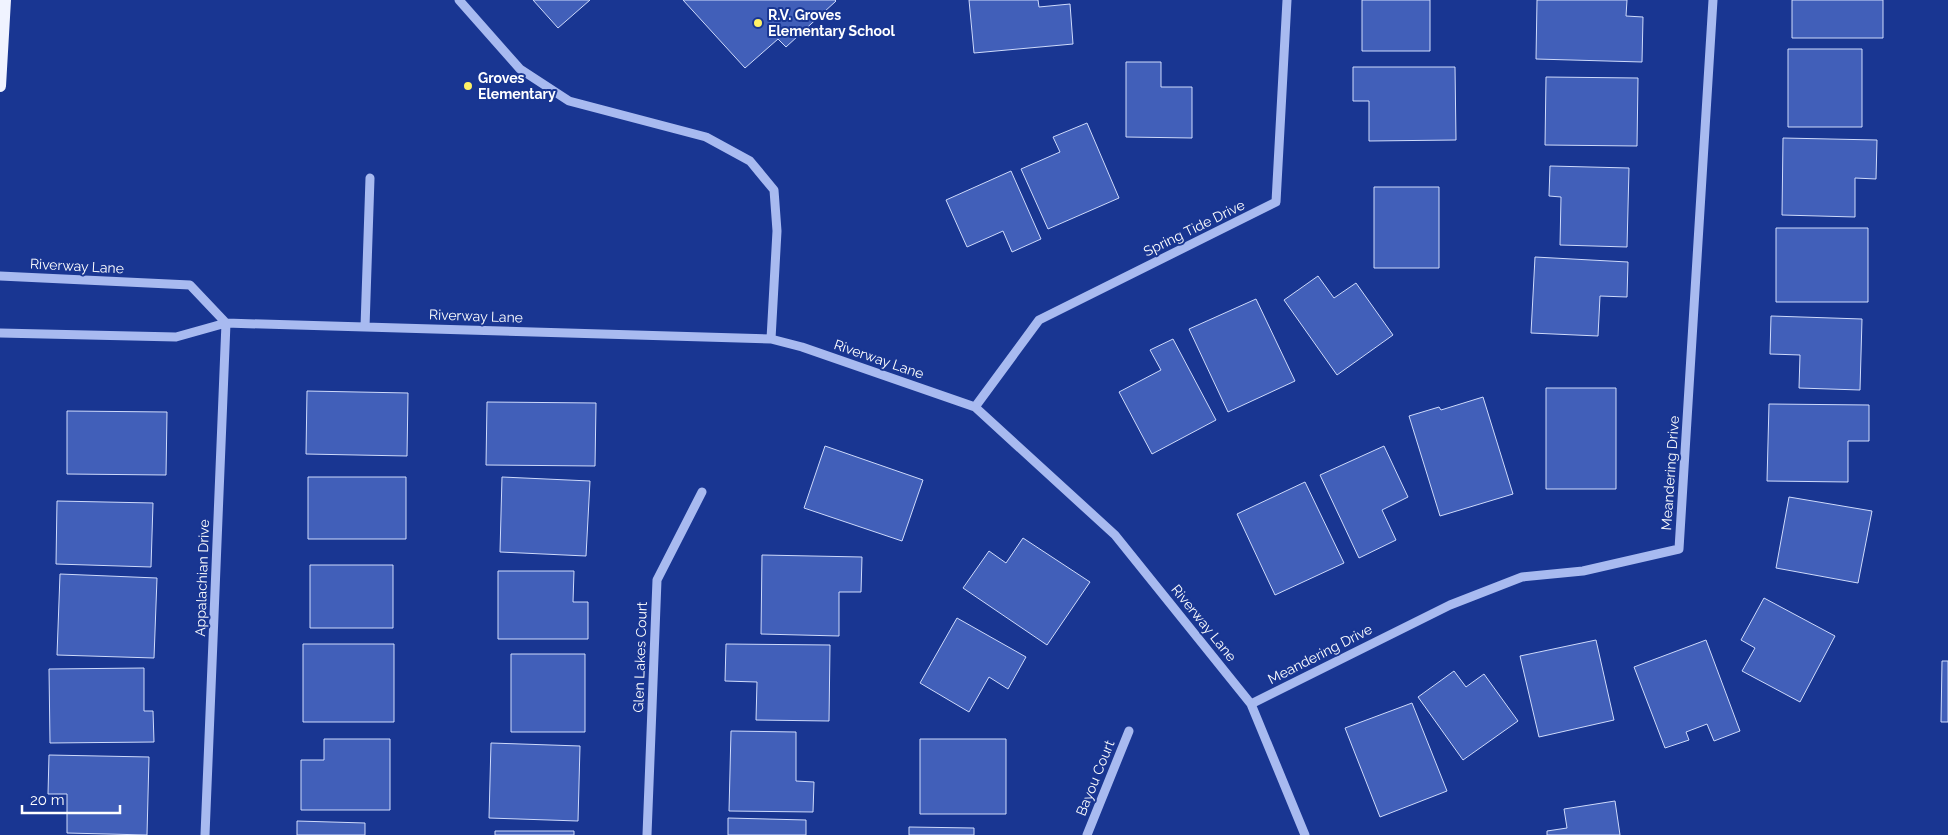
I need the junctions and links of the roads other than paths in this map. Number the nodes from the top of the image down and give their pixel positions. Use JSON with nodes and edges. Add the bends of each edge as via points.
{"nodes":[{"id":1,"x":5,"y":0,"type":"edge"},
{"id":2,"x":459,"y":0,"type":"edge"},
{"id":3,"x":1287,"y":0,"type":"edge"},
{"id":4,"x":1713,"y":0,"type":"edge"},
{"id":5,"x":0,"y":86,"type":"edge"},
{"id":6,"x":370,"y":178,"type":"dead end"},
{"id":7,"x":0,"y":276,"type":"edge"},
{"id":8,"x":226,"y":323,"type":"junction"},
{"id":9,"x":366,"y":327,"type":"junction"},
{"id":10,"x":0,"y":333,"type":"edge"},
{"id":11,"x":771,"y":339,"type":"junction"},
{"id":12,"x":975,"y":407,"type":"junction"},
{"id":13,"x":702,"y":492,"type":"dead end"},
{"id":14,"x":1251,"y":704,"type":"junction"},
{"id":15,"x":1128,"y":731,"type":"dead end"},
{"id":16,"x":205,"y":835,"type":"edge"},
{"id":17,"x":647,"y":835,"type":"edge"},
{"id":18,"x":1087,"y":835,"type":"edge"},
{"id":19,"x":1305,"y":835,"type":"edge"}],
"edges":[{"from":1,"to":5,"type":"main road"},
{"from":2,"to":11,"type":"street","via":[[520,69],[569,101],[706,137],[750,161],[774,190],[777,231]]},
{"from":3,"to":12,"type":"street","name":"Spring Tide Drive","via":[[1276,202],[1039,320]]},
{"from":4,"to":14,"type":"street","name":"Meandering Drive","via":[[1679,548],[1583,571],[1522,577],[1450,604]]},
{"from":6,"to":9,"type":"street"},
{"from":7,"to":8,"type":"street","name":"Riverway Lane","via":[[190,285]]},
{"from":8,"to":9,"type":"street","name":"Riverway Lane"},
{"from":8,"to":10,"type":"street","name":"Riverway Lane","via":[[176,338]]},
{"from":8,"to":16,"type":"street","name":"Appalachian Drive"},
{"from":9,"to":11,"type":"street","name":"Riverway Lane"},
{"from":11,"to":12,"type":"street","name":"Riverway Lane"},
{"from":12,"to":14,"type":"street","name":"Riverway Lane","via":[[1115,534]]},
{"from":13,"to":17,"type":"street","name":"Glen Lakes Court","via":[[657,580]]},
{"from":14,"to":19,"type":"street","name":"Riverway Lane"},
{"from":15,"to":18,"type":"street","name":"Bayou Court"}]}
